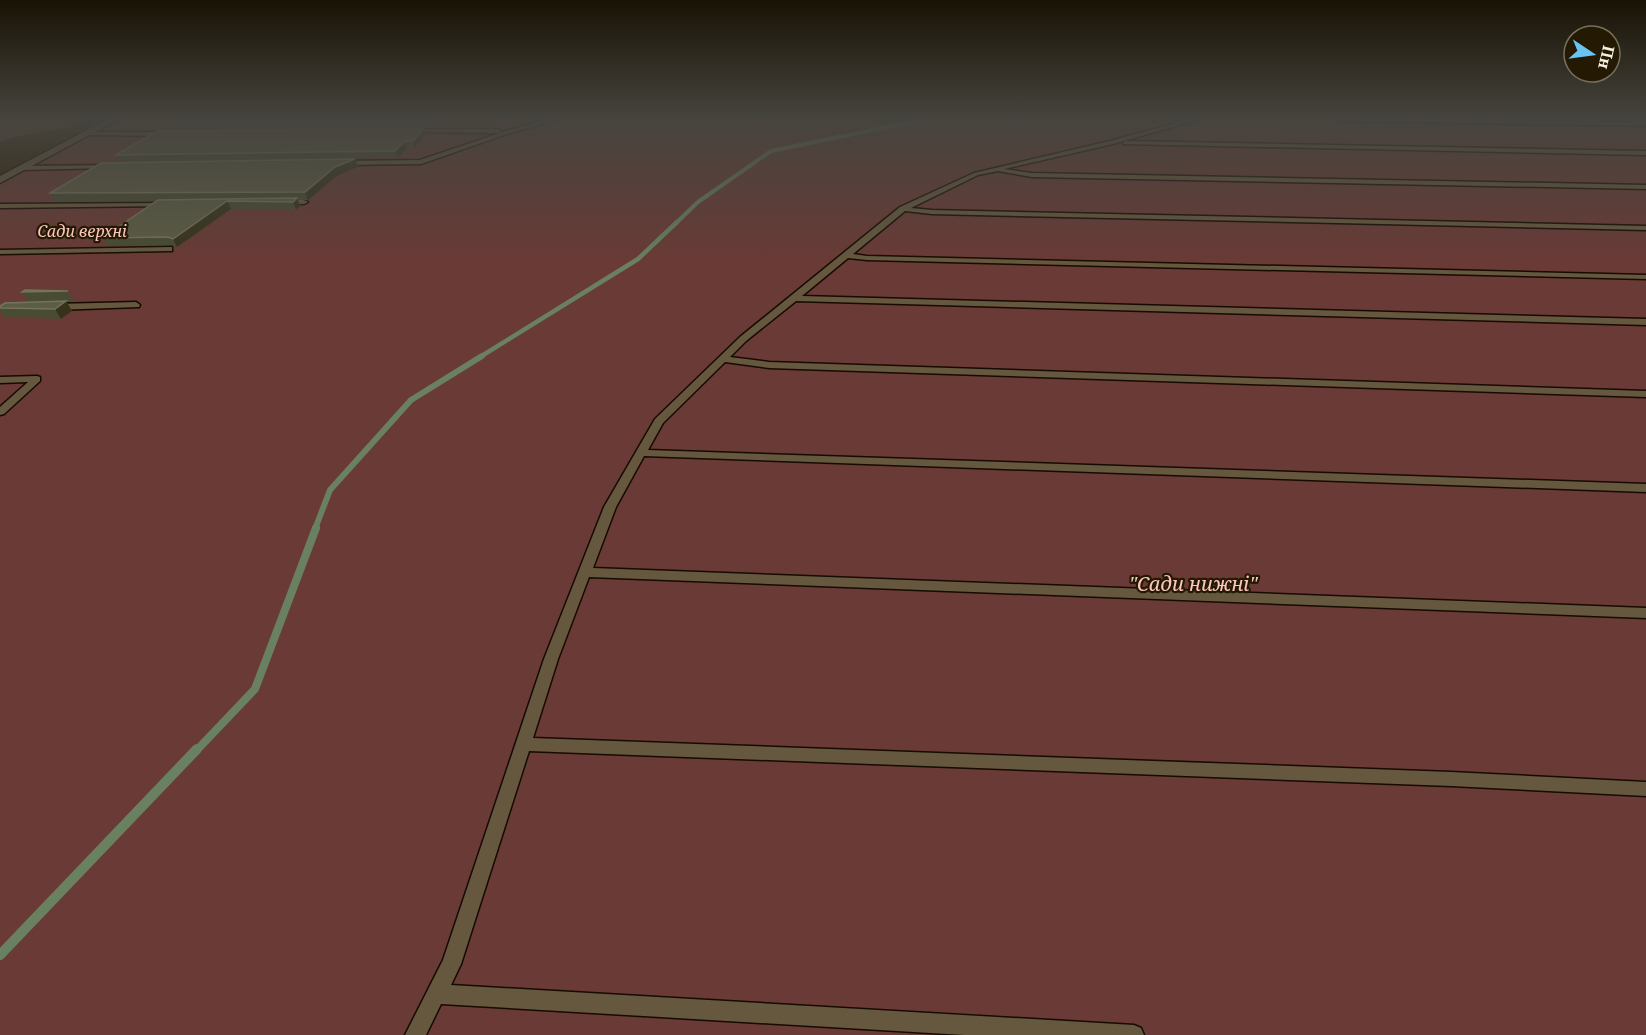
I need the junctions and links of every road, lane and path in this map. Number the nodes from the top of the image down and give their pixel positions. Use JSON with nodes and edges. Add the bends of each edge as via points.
{"nodes":[{"id":1,"x":56,"y":167,"type":"edge"},
{"id":2,"x":1006,"y":167,"type":"edge"},
{"id":3,"x":23,"y":168,"type":"joint"},
{"id":4,"x":994,"y":170,"type":"junction"},
{"id":5,"x":0,"y":180,"type":"edge"},
{"id":6,"x":1646,"y":187,"type":"edge"},
{"id":7,"x":270,"y":202,"type":"edge"},
{"id":8,"x":303,"y":202,"type":"edge"},
{"id":9,"x":179,"y":204,"type":"edge"},
{"id":10,"x":0,"y":206,"type":"edge"},
{"id":11,"x":903,"y":209,"type":"junction"},
{"id":12,"x":1646,"y":228,"type":"edge"},
{"id":13,"x":169,"y":249,"type":"edge"},
{"id":14,"x":0,"y":252,"type":"edge"},
{"id":15,"x":847,"y":255,"type":"junction"},
{"id":16,"x":1646,"y":277,"type":"edge"},
{"id":17,"x":794,"y":298,"type":"junction"},
{"id":18,"x":136,"y":305,"type":"dead end"},
{"id":19,"x":45,"y":307,"type":"edge"},
{"id":20,"x":1646,"y":322,"type":"edge"},
{"id":21,"x":723,"y":359,"type":"junction"},
{"id":22,"x":0,"y":380,"type":"edge"},
{"id":23,"x":1646,"y":394,"type":"edge"},
{"id":24,"x":0,"y":412,"type":"edge"},
{"id":25,"x":641,"y":453,"type":"junction"},
{"id":26,"x":1646,"y":488,"type":"edge"},
{"id":27,"x":585,"y":572,"type":"junction"},
{"id":28,"x":1646,"y":613,"type":"edge"},
{"id":29,"x":523,"y":744,"type":"junction"},
{"id":30,"x":1646,"y":789,"type":"edge"},
{"id":31,"x":436,"y":994,"type":"junction"},
{"id":32,"x":415,"y":1035,"type":"edge"},
{"id":33,"x":1134,"y":1035,"type":"edge"}],
"edges":[{"from":1,"to":3,"type":"lane"},
{"from":2,"to":4,"type":"lane"},
{"from":3,"to":5,"type":"street"},
{"from":4,"to":6,"type":"lane","via":[[1032,175]]},
{"from":4,"to":11,"type":"lane","via":[[976,174]]},
{"from":7,"to":8,"type":"lane"},
{"from":9,"to":10,"type":"lane"},
{"from":11,"to":12,"type":"lane"},
{"from":11,"to":15,"type":"lane"},
{"from":13,"to":14,"type":"lane"},
{"from":15,"to":16,"type":"lane"},
{"from":15,"to":17,"type":"lane"},
{"from":17,"to":20,"type":"lane"},
{"from":17,"to":21,"type":"lane"},
{"from":18,"to":19,"type":"lane"},
{"from":21,"to":23,"type":"lane","via":[[769,366]]},
{"from":21,"to":25,"type":"lane","via":[[659,421]]},
{"from":22,"to":24,"type":"lane","via":[[37,380]]},
{"from":25,"to":26,"type":"lane"},
{"from":25,"to":27,"type":"lane","via":[[610,507]]},
{"from":27,"to":28,"type":"lane"},
{"from":27,"to":29,"type":"lane"},
{"from":29,"to":30,"type":"lane"},
{"from":29,"to":31,"type":"lane","via":[[452,964]]},
{"from":31,"to":32,"type":"lane"},
{"from":31,"to":33,"type":"lane"}]}
